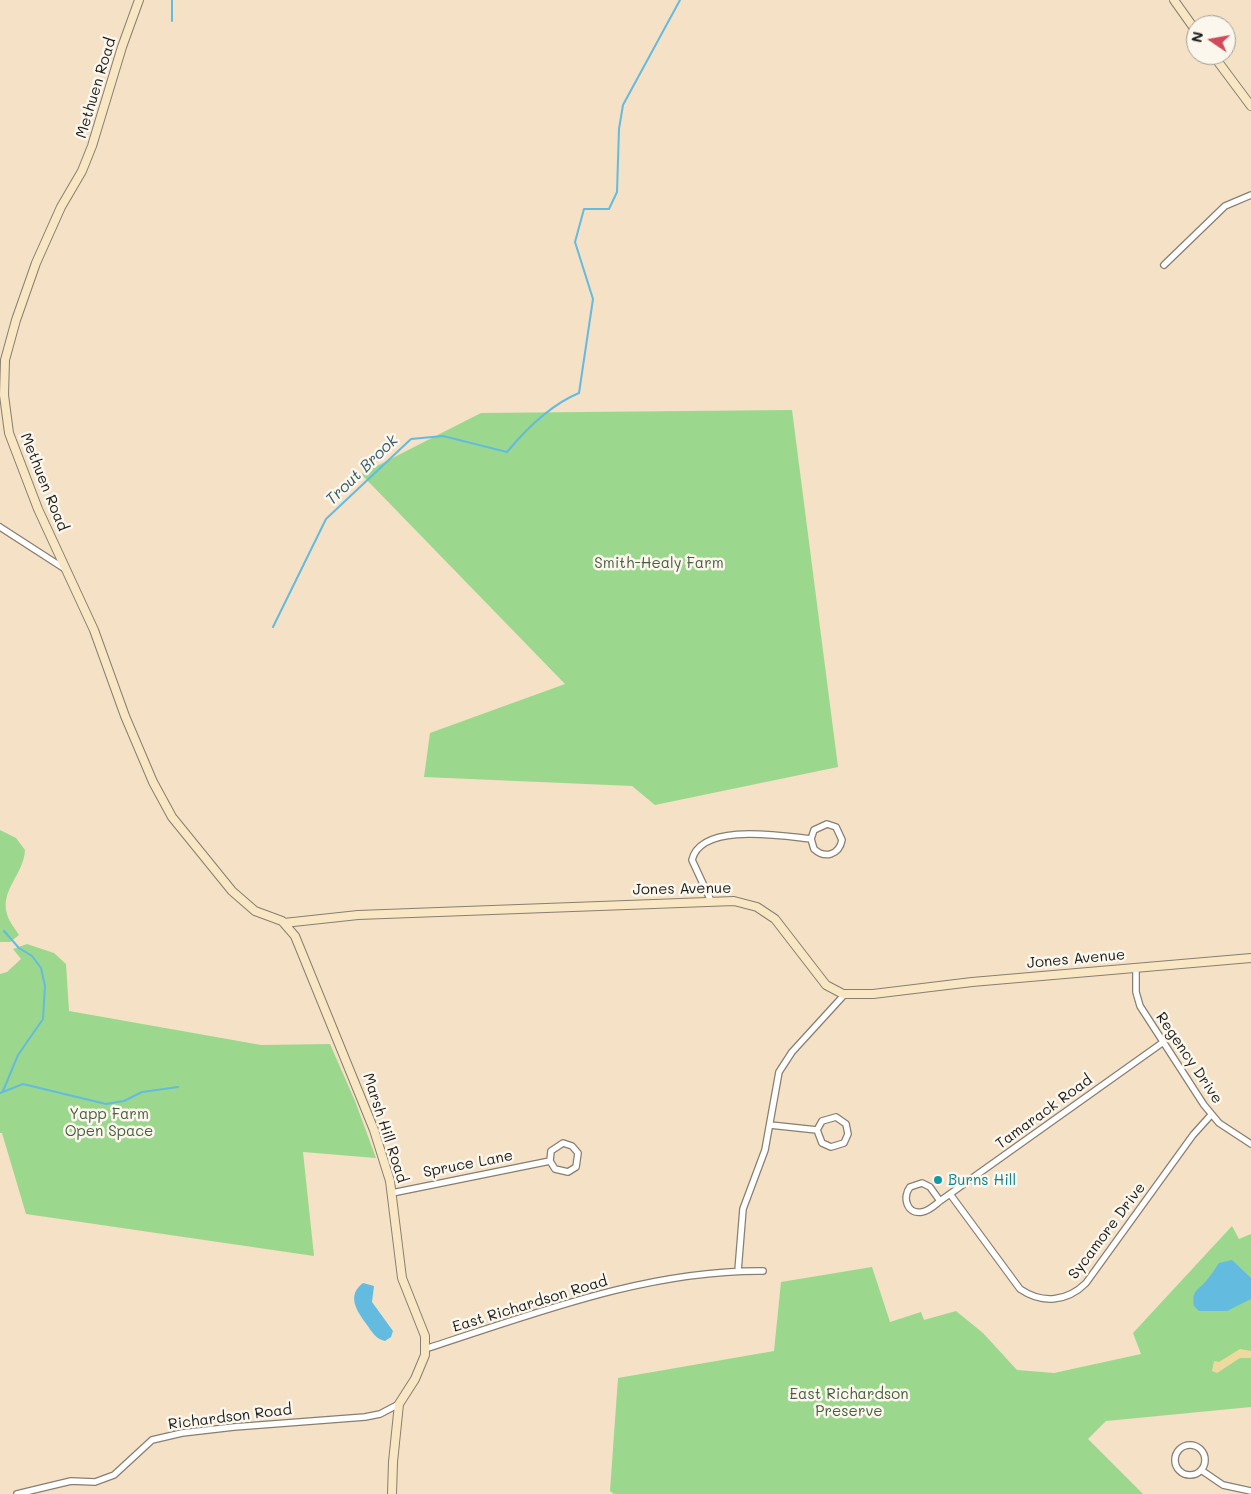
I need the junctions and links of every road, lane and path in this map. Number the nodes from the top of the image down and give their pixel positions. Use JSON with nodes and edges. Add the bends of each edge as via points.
{"nodes":[{"id":1,"x":139,"y":0,"type":"edge"},
{"id":2,"x":1174,"y":0,"type":"edge"},
{"id":3,"x":1186,"y":17,"type":"edge"},
{"id":4,"x":1220,"y":65,"type":"edge"},
{"id":5,"x":1251,"y":106,"type":"edge"},
{"id":6,"x":1251,"y":195,"type":"edge"},
{"id":7,"x":1164,"y":265,"type":"dead end"},
{"id":8,"x":0,"y":527,"type":"edge"},
{"id":9,"x":67,"y":571,"type":"junction"},
{"id":10,"x":811,"y":839,"type":"junction"},
{"id":11,"x":711,"y":901,"type":"junction"},
{"id":12,"x":284,"y":923,"type":"junction"},
{"id":13,"x":1251,"y":958,"type":"edge"},
{"id":14,"x":1136,"y":968,"type":"junction"},
{"id":15,"x":845,"y":994,"type":"junction"},
{"id":16,"x":1162,"y":1043,"type":"junction"},
{"id":17,"x":1211,"y":1115,"type":"junction"},
{"id":18,"x":770,"y":1125,"type":"junction"},
{"id":19,"x":817,"y":1130,"type":"junction"},
{"id":20,"x":1251,"y":1144,"type":"edge"},
{"id":21,"x":550,"y":1161,"type":"junction"},
{"id":22,"x":392,"y":1192,"type":"junction"},
{"id":23,"x":950,"y":1194,"type":"junction"},
{"id":24,"x":940,"y":1201,"type":"junction"},
{"id":25,"x":738,"y":1271,"type":"junction"},
{"id":26,"x":763,"y":1271,"type":"dead end"},
{"id":27,"x":425,"y":1349,"type":"junction"},
{"id":28,"x":399,"y":1404,"type":"junction"},
{"id":29,"x":1201,"y":1470,"type":"junction"},
{"id":30,"x":1251,"y":1491,"type":"edge"},
{"id":31,"x":18,"y":1494,"type":"edge"},
{"id":32,"x":392,"y":1494,"type":"edge"}],
"edges":[{"from":1,"to":9,"type":"street","name":"Methuen Road","via":[[92,146],[36,263],[5,360],[8,433]]},
{"from":2,"to":3,"type":"street"},
{"from":4,"to":5,"type":"street"},
{"from":6,"to":7,"type":"street","via":[[1226,206]]},
{"from":8,"to":9,"type":"street"},
{"from":9,"to":12,"type":"street","name":"Methuen Road","via":[[94,630],[153,782],[172,817],[232,891],[255,911]]},
{"from":10,"to":10,"type":"street","via":[[814,830],[827,824],[836,827],[842,840],[838,850],[829,855],[814,849]]},
{"from":10,"to":11,"type":"street","via":[[752,834],[702,844],[692,860]]},
{"from":11,"to":12,"type":"street","name":"Jones Avenue","via":[[358,915]]},
{"from":11,"to":15,"type":"street","name":"Jones Avenue","via":[[734,901],[757,907],[775,919],[826,985]]},
{"from":12,"to":22,"type":"street","name":"Marsh Hill Road","via":[[295,936],[351,1070],[374,1130]]},
{"from":13,"to":14,"type":"street","name":"Jones Avenue"},
{"from":14,"to":15,"type":"street","name":"Jones Avenue"},
{"from":14,"to":16,"type":"street","name":"Regency Drive","via":[[1136,992],[1140,1006]]},
{"from":15,"to":18,"type":"street","via":[[782,1065]]},
{"from":16,"to":17,"type":"street","name":"Regency Drive"},
{"from":16,"to":23,"type":"street","name":"Tamarack Road"},
{"from":17,"to":20,"type":"street","name":"Regency Drive"},
{"from":17,"to":23,"type":"street","name":"Sycamore Drive","via":[[1187,1143],[1086,1284],[1064,1298],[1038,1298],[1020,1289]]},
{"from":18,"to":19,"type":"street"},
{"from":18,"to":25,"type":"street","via":[[762,1162],[743,1209]]},
{"from":19,"to":19,"type":"street","via":[[822,1121],[836,1117],[846,1124],[848,1134],[840,1146],[831,1148],[819,1140]]},
{"from":21,"to":21,"type":"street","via":[[551,1151],[558,1145],[572,1146],[578,1153],[576,1167],[568,1172],[559,1172]]},
{"from":21,"to":22,"type":"street","name":"Spruce Lane"},
{"from":22,"to":27,"type":"street","name":"Marsh Hill Road","via":[[399,1264],[425,1336]]},
{"from":23,"to":24,"type":"street","name":"Tamarack Road"},
{"from":24,"to":24,"type":"street","name":"Tamarack Road","via":[[925,1212],[919,1212],[908,1206],[906,1195],[910,1187],[922,1183],[930,1186]]},
{"from":25,"to":26,"type":"street","name":"East Richardson Road"},
{"from":25,"to":27,"type":"street","name":"East Richardson Road","via":[[687,1276],[584,1298]]},
{"from":27,"to":28,"type":"street","name":"Marsh Hill Road","via":[[415,1379]]},
{"from":28,"to":31,"type":"street","name":"Richardson Road","via":[[380,1414],[365,1417],[182,1433],[152,1440],[114,1475],[95,1482],[71,1481]]},
{"from":28,"to":32,"type":"street","name":"Marsh Hill Road"},
{"from":29,"to":29,"type":"street","via":[[1204,1458],[1200,1450],[1189,1445],[1178,1451],[1175,1460],[1180,1472],[1189,1475]]},
{"from":29,"to":30,"type":"street","via":[[1223,1484]]}]}
